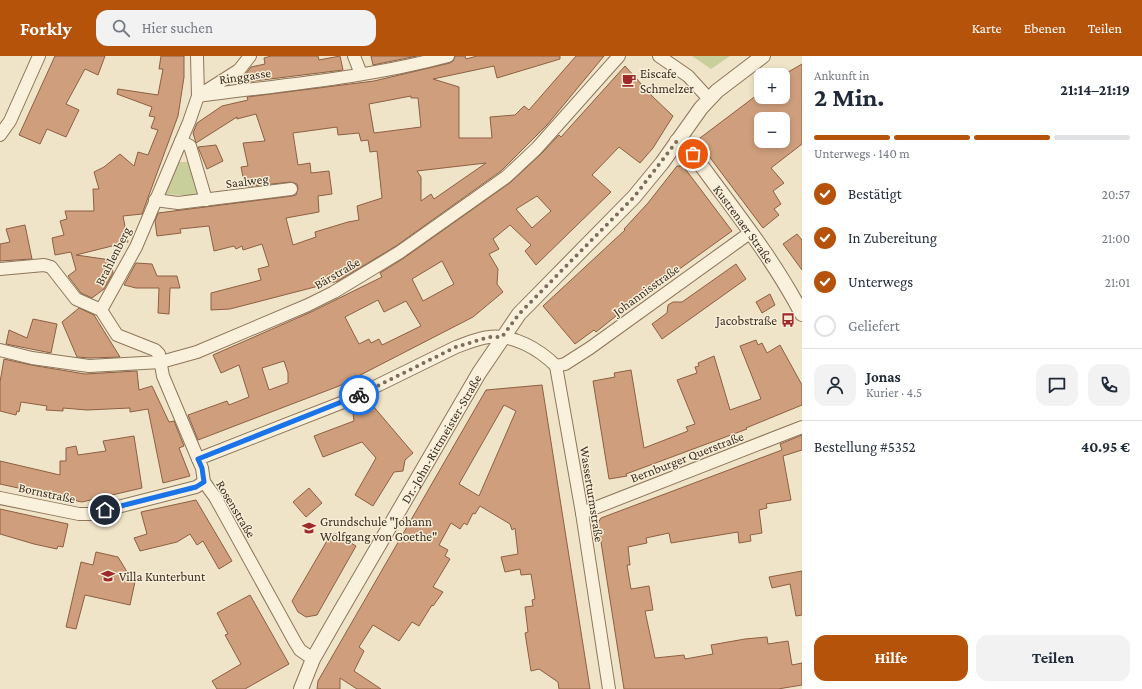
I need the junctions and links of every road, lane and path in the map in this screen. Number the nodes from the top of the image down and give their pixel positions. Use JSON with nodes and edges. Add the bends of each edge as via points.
{"nodes":[{"id":1,"x":39,"y":56,"type":"edge"},
{"id":2,"x":197,"y":56,"type":"edge"},
{"id":3,"x":250,"y":56,"type":"edge"},
{"id":4,"x":354,"y":56,"type":"edge"},
{"id":5,"x":448,"y":56,"type":"edge"},
{"id":6,"x":619,"y":56,"type":"edge"},
{"id":7,"x":659,"y":56,"type":"edge"},
{"id":8,"x":763,"y":56,"type":"edge"},
{"id":9,"x":361,"y":74,"type":"junction"},
{"id":10,"x":198,"y":96,"type":"junction"},
{"id":11,"x":709,"y":99,"type":"junction"},
{"id":12,"x":0,"y":135,"type":"edge"},
{"id":13,"x":181,"y":141,"type":"junction"},
{"id":14,"x":677,"y":141,"type":"junction"},
{"id":15,"x":291,"y":189,"type":"dead end"},
{"id":16,"x":155,"y":200,"type":"junction"},
{"id":17,"x":206,"y":200,"type":"junction"},
{"id":18,"x":751,"y":232,"type":"junction"},
{"id":19,"x":0,"y":269,"type":"edge"},
{"id":20,"x":101,"y":310,"type":"junction"},
{"id":21,"x":802,"y":314,"type":"edge"},
{"id":22,"x":502,"y":337,"type":"junction"},
{"id":23,"x":0,"y":350,"type":"edge"},
{"id":24,"x":161,"y":362,"type":"junction"},
{"id":25,"x":556,"y":366,"type":"junction"},
{"id":26,"x":802,"y":427,"type":"edge"},
{"id":27,"x":198,"y":459,"type":"junction"},
{"id":28,"x":204,"y":482,"type":"junction"},
{"id":29,"x":0,"y":498,"type":"edge"},
{"id":30,"x":582,"y":513,"type":"junction"},
{"id":31,"x":313,"y":659,"type":"junction"},
{"id":32,"x":301,"y":689,"type":"edge"},
{"id":33,"x":608,"y":689,"type":"edge"}],
"edges":[{"from":1,"to":12,"type":"street","via":[[10,121]]},
{"from":2,"to":10,"type":"street"},
{"from":3,"to":10,"type":"street","name":"Ringgasse","via":[[240,70]]},
{"from":4,"to":9,"type":"street"},
{"from":5,"to":9,"type":"street","name":"Ringgasse"},
{"from":6,"to":24,"type":"street","name":"Bärstraße","via":[[520,164],[482,195],[412,244],[357,279],[308,305],[197,352]]},
{"from":7,"to":11,"type":"street","via":[[688,76]]},
{"from":8,"to":11,"type":"street","name":"Dr.-John-Rittmeister-Straße"},
{"from":9,"to":10,"type":"street","name":"Ringgasse"},
{"from":10,"to":13,"type":"street"},
{"from":11,"to":14,"type":"street","name":"Dr.-John-Rittmeister-Straße"},
{"from":13,"to":16,"type":"street"},
{"from":13,"to":17,"type":"street","via":[[190,146]]},
{"from":14,"to":18,"type":"street","name":"Kustrenaer Straße","via":[[693,154]]},
{"from":14,"to":22,"type":"street","name":"Dr.-John-Rittmeister-Straße","via":[[638,192],[519,314]]},
{"from":15,"to":17,"type":"street","name":"Saalweg"},
{"from":16,"to":17,"type":"street","name":"Saalweg","via":[[178,203]]},
{"from":16,"to":20,"type":"street","name":"Brahlenberg","via":[[130,259]]},
{"from":18,"to":21,"type":"street","name":"Kustrenaer Straße","via":[[783,278]]},
{"from":18,"to":25,"type":"street","name":"Johannisstraße","via":[[590,348],[565,364]]},
{"from":19,"to":20,"type":"street","via":[[44,265],[52,267],[76,299]]},
{"from":20,"to":24,"type":"street","via":[[117,335],[155,350]]},
{"from":22,"to":25,"type":"street","via":[[536,350]]},
{"from":22,"to":27,"type":"street","via":[[489,337],[456,347],[346,401]]},
{"from":22,"to":31,"type":"street","name":"Dr.-John-Rittmeister-Straße"},
{"from":23,"to":24,"type":"street","name":"Bärstraße","via":[[32,358],[84,365]]},
{"from":24,"to":27,"type":"street","name":"Rosenstraße","via":[[163,376]]},
{"from":25,"to":30,"type":"street","name":"Wasserturmstraße"},
{"from":26,"to":30,"type":"street","name":"Bernburger Querstraße"},
{"from":27,"to":28,"type":"street","name":"Rosenstraße"},
{"from":28,"to":29,"type":"street","name":"Bornstraße","via":[[196,487],[90,514],[68,513]]},
{"from":28,"to":31,"type":"street","name":"Rosenstraße","via":[[215,497],[300,650]]},
{"from":30,"to":33,"type":"street","name":"Wasserturmstraße"},
{"from":31,"to":32,"type":"street","name":"Dr.-John-Rittmeister-Straße"}]}
